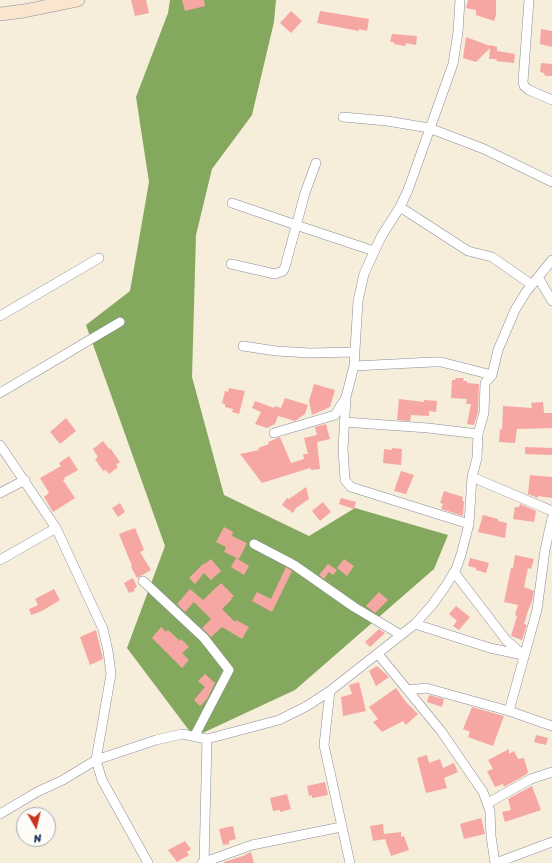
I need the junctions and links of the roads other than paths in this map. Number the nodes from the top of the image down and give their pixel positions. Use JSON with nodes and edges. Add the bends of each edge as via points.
{"nodes":[{"id":1,"x":78,"y":0,"type":"edge"},
{"id":2,"x":460,"y":0,"type":"edge"},
{"id":3,"x":529,"y":0,"type":"edge"},
{"id":4,"x":40,"y":4,"type":"edge"},
{"id":5,"x":0,"y":14,"type":"edge"},
{"id":6,"x":552,"y":100,"type":"edge"},
{"id":7,"x":343,"y":117,"type":"dead end"},
{"id":8,"x":429,"y":128,"type":"junction"},
{"id":9,"x":316,"y":163,"type":"dead end"},
{"id":10,"x":552,"y":182,"type":"edge"},
{"id":11,"x":232,"y":203,"type":"dead end"},
{"id":12,"x":400,"y":207,"type":"junction"},
{"id":13,"x":296,"y":226,"type":"junction"},
{"id":14,"x":374,"y":251,"type":"junction"},
{"id":15,"x":99,"y":258,"type":"dead end"},
{"id":16,"x":552,"y":260,"type":"edge"},
{"id":17,"x":232,"y":264,"type":"dead end"},
{"id":18,"x":538,"y":278,"type":"junction"},
{"id":19,"x":532,"y":285,"type":"junction"},
{"id":20,"x":552,"y":301,"type":"edge"},
{"id":21,"x":0,"y":316,"type":"edge"},
{"id":22,"x":120,"y":322,"type":"dead end"},
{"id":23,"x":242,"y":346,"type":"dead end"},
{"id":24,"x":355,"y":352,"type":"junction"},
{"id":25,"x":354,"y":366,"type":"junction"},
{"id":26,"x":492,"y":374,"type":"junction"},
{"id":27,"x":0,"y":393,"type":"edge"},
{"id":28,"x":346,"y":397,"type":"junction"},
{"id":29,"x":344,"y":422,"type":"junction"},
{"id":30,"x":274,"y":433,"type":"dead end"},
{"id":31,"x":478,"y":434,"type":"junction"},
{"id":32,"x":0,"y":445,"type":"edge"},
{"id":33,"x":472,"y":477,"type":"junction"},
{"id":34,"x":25,"y":480,"type":"junction"},
{"id":35,"x":0,"y":493,"type":"edge"},
{"id":36,"x":552,"y":511,"type":"edge"},
{"id":37,"x":552,"y":518,"type":"edge"},
{"id":38,"x":469,"y":524,"type":"junction"},
{"id":39,"x":56,"y":528,"type":"junction"},
{"id":40,"x":254,"y":544,"type":"dead end"},
{"id":41,"x":0,"y":560,"type":"edge"},
{"id":42,"x":454,"y":572,"type":"junction"},
{"id":43,"x":143,"y":581,"type":"dead end"},
{"id":44,"x":415,"y":624,"type":"junction"},
{"id":45,"x":401,"y":635,"type":"junction"},
{"id":46,"x":378,"y":654,"type":"junction"},
{"id":47,"x":523,"y":655,"type":"junction"},
{"id":48,"x":408,"y":690,"type":"junction"},
{"id":49,"x":330,"y":691,"type":"junction"},
{"id":50,"x":509,"y":711,"type":"junction"},
{"id":51,"x":552,"y":726,"type":"edge"},
{"id":52,"x":194,"y":737,"type":"junction"},
{"id":53,"x":207,"y":740,"type":"junction"},
{"id":54,"x":96,"y":760,"type":"junction"},
{"id":55,"x":552,"y":772,"type":"edge"},
{"id":56,"x":488,"y":803,"type":"junction"},
{"id":57,"x":0,"y":814,"type":"edge"},
{"id":58,"x":341,"y":826,"type":"junction"},
{"id":59,"x":552,"y":842,"type":"edge"},
{"id":60,"x":148,"y":863,"type":"edge"},
{"id":61,"x":204,"y":863,"type":"edge"},
{"id":62,"x":350,"y":863,"type":"edge"},
{"id":63,"x":496,"y":863,"type":"edge"}],
"edges":[{"from":1,"to":4,"type":"street"},
{"from":2,"to":8,"type":"street","via":[[453,64]]},
{"from":3,"to":6,"type":"street","via":[[523,82],[529,90]]},
{"from":4,"to":5,"type":"street"},
{"from":7,"to":8,"type":"street"},
{"from":8,"to":10,"type":"street","via":[[484,149]]},
{"from":8,"to":12,"type":"street"},
{"from":9,"to":13,"type":"street"},
{"from":11,"to":13,"type":"street"},
{"from":12,"to":14,"type":"street"},
{"from":12,"to":19,"type":"street","via":[[468,251],[492,257]]},
{"from":13,"to":14,"type":"street"},
{"from":13,"to":17,"type":"street","via":[[282,271],[275,274]]},
{"from":14,"to":24,"type":"street","via":[[364,274],[358,301]]},
{"from":15,"to":21,"type":"street"},
{"from":16,"to":18,"type":"street"},
{"from":18,"to":19,"type":"street"},
{"from":18,"to":20,"type":"street"},
{"from":19,"to":26,"type":"street","via":[[504,332]]},
{"from":22,"to":27,"type":"street"},
{"from":23,"to":24,"type":"street","via":[[310,353]]},
{"from":24,"to":25,"type":"street"},
{"from":25,"to":26,"type":"street","via":[[437,362]]},
{"from":25,"to":28,"type":"street"},
{"from":26,"to":31,"type":"street","via":[[485,383],[484,413]]},
{"from":28,"to":29,"type":"street"},
{"from":28,"to":30,"type":"street","via":[[334,415]]},
{"from":29,"to":31,"type":"street"},
{"from":29,"to":38,"type":"street","via":[[344,475],[347,484]]},
{"from":31,"to":33,"type":"street","via":[[477,458]]},
{"from":32,"to":34,"type":"street"},
{"from":33,"to":36,"type":"street"},
{"from":33,"to":38,"type":"street"},
{"from":34,"to":35,"type":"street"},
{"from":34,"to":39,"type":"street"},
{"from":37,"to":47,"type":"street","via":[[537,610]]},
{"from":38,"to":42,"type":"street"},
{"from":39,"to":41,"type":"street"},
{"from":39,"to":54,"type":"street","via":[[103,629],[108,651],[111,674]]},
{"from":40,"to":45,"type":"street","via":[[294,565],[354,607]]},
{"from":42,"to":44,"type":"street","via":[[432,605]]},
{"from":42,"to":47,"type":"street","via":[[506,640]]},
{"from":43,"to":52,"type":"street","via":[[204,638],[229,670]]},
{"from":44,"to":45,"type":"street"},
{"from":44,"to":47,"type":"street","via":[[490,648]]},
{"from":45,"to":46,"type":"street"},
{"from":46,"to":48,"type":"street"},
{"from":46,"to":49,"type":"street"},
{"from":47,"to":50,"type":"street"},
{"from":48,"to":50,"type":"street","via":[[426,688]]},
{"from":48,"to":56,"type":"street","via":[[441,731]]},
{"from":49,"to":53,"type":"street","via":[[279,720]]},
{"from":49,"to":58,"type":"street","via":[[324,745]]},
{"from":50,"to":51,"type":"street"},
{"from":52,"to":53,"type":"street"},
{"from":52,"to":54,"type":"street","via":[[182,734],[156,740]]},
{"from":53,"to":61,"type":"street"},
{"from":54,"to":57,"type":"street"},
{"from":54,"to":60,"type":"street","via":[[102,780]]},
{"from":55,"to":56,"type":"street","via":[[531,779]]},
{"from":56,"to":63,"type":"street"},
{"from":58,"to":61,"type":"street","via":[[252,845]]},
{"from":58,"to":62,"type":"street"},
{"from":59,"to":63,"type":"street"}]}
